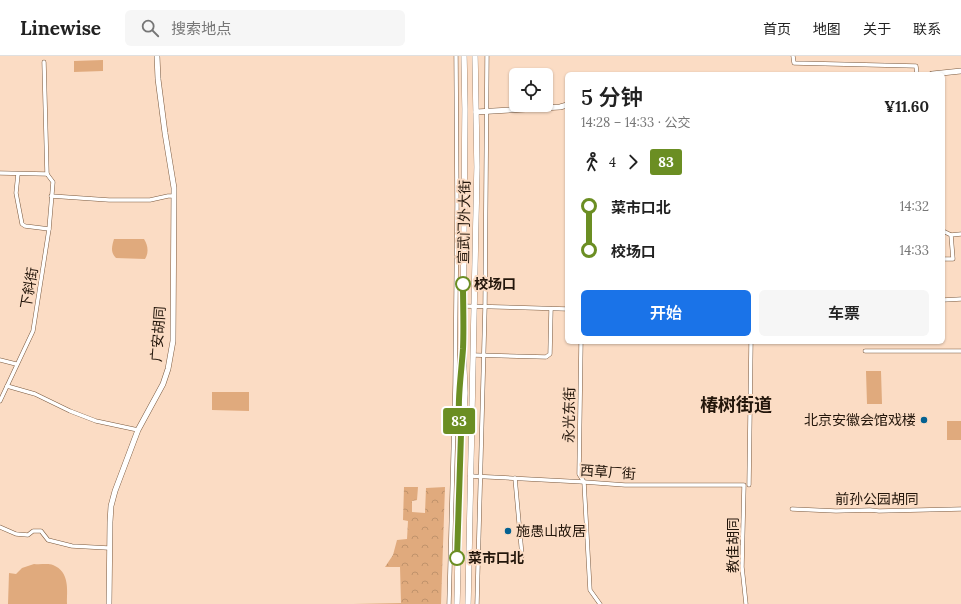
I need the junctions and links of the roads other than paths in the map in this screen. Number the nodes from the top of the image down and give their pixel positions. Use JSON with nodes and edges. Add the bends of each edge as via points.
{"nodes":[{"id":1,"x":157,"y":56,"type":"edge"},
{"id":2,"x":456,"y":56,"type":"edge"},
{"id":3,"x":464,"y":56,"type":"edge"},
{"id":4,"x":475,"y":56,"type":"edge"},
{"id":5,"x":487,"y":56,"type":"edge"},
{"id":6,"x":793,"y":56,"type":"edge"},
{"id":7,"x":44,"y":62,"type":"dead end"},
{"id":8,"x":961,"y":71,"type":"edge"},
{"id":9,"x":917,"y":72,"type":"edge"},
{"id":10,"x":945,"y":73,"type":"edge"},
{"id":11,"x":565,"y":106,"type":"edge"},
{"id":12,"x":476,"y":112,"type":"junction"},
{"id":13,"x":488,"y":112,"type":"junction"},
{"id":14,"x":0,"y":174,"type":"edge"},
{"id":15,"x":18,"y":174,"type":"junction"},
{"id":16,"x":47,"y":174,"type":"junction"},
{"id":17,"x":51,"y":196,"type":"junction"},
{"id":18,"x":174,"y":196,"type":"junction"},
{"id":19,"x":50,"y":229,"type":"junction"},
{"id":20,"x":945,"y":232,"type":"edge"},
{"id":21,"x":951,"y":234,"type":"junction"},
{"id":22,"x":961,"y":234,"type":"edge"},
{"id":23,"x":945,"y":259,"type":"edge"},
{"id":24,"x":961,"y":299,"type":"edge"},
{"id":25,"x":945,"y":300,"type":"edge"},
{"id":26,"x":463,"y":306,"type":"junction"},
{"id":27,"x":474,"y":307,"type":"junction"},
{"id":28,"x":485,"y":307,"type":"junction"},
{"id":29,"x":551,"y":309,"type":"junction"},
{"id":30,"x":565,"y":309,"type":"edge"},
{"id":31,"x":581,"y":344,"type":"edge"},
{"id":32,"x":751,"y":344,"type":"edge"},
{"id":33,"x":865,"y":351,"type":"dead end"},
{"id":34,"x":961,"y":351,"type":"edge"},
{"id":35,"x":474,"y":355,"type":"junction"},
{"id":36,"x":484,"y":355,"type":"junction"},
{"id":37,"x":0,"y":360,"type":"edge"},
{"id":38,"x":16,"y":364,"type":"junction"},
{"id":39,"x":7,"y":386,"type":"junction"},
{"id":40,"x":0,"y":401,"type":"edge"},
{"id":41,"x":138,"y":430,"type":"junction"},
{"id":42,"x":470,"y":476,"type":"junction"},
{"id":43,"x":481,"y":476,"type":"junction"},
{"id":44,"x":515,"y":478,"type":"junction"},
{"id":45,"x":584,"y":482,"type":"junction"},
{"id":46,"x":744,"y":485,"type":"joint"},
{"id":47,"x":749,"y":485,"type":"dead end"},
{"id":48,"x":792,"y":509,"type":"dead end"},
{"id":49,"x":961,"y":509,"type":"edge"},
{"id":50,"x":0,"y":527,"type":"edge"},
{"id":51,"x":108,"y":548,"type":"junction"},
{"id":52,"x":522,"y":556,"type":"dead end"},
{"id":53,"x":109,"y":604,"type":"edge"},
{"id":54,"x":449,"y":604,"type":"edge"},
{"id":55,"x":457,"y":604,"type":"edge"},
{"id":56,"x":468,"y":604,"type":"edge"},
{"id":57,"x":477,"y":604,"type":"edge"},
{"id":58,"x":600,"y":604,"type":"edge"},
{"id":59,"x":746,"y":604,"type":"edge"}],
"edges":[{"from":1,"to":18,"type":"street","name":"广安胡同"},
{"from":2,"to":54,"type":"street","via":[[455,384]]},
{"from":3,"to":26,"type":"main road","name":"宣武门外大街"},
{"from":4,"to":12,"type":"main road","name":"宣武门外大街"},
{"from":5,"to":13,"type":"street"},
{"from":6,"to":9,"type":"street","via":[[794,63],[916,66]]},
{"from":7,"to":16,"type":"street","name":"下斜街"},
{"from":8,"to":10,"type":"street"},
{"from":11,"to":13,"type":"street"},
{"from":12,"to":13,"type":"street"},
{"from":12,"to":27,"type":"main road","name":"宣武门外大街"},
{"from":13,"to":28,"type":"street"},
{"from":14,"to":15,"type":"street"},
{"from":15,"to":16,"type":"street"},
{"from":15,"to":19,"type":"street","via":[[16,193],[22,224]]},
{"from":16,"to":17,"type":"street","name":"下斜街","via":[[53,182]]},
{"from":17,"to":18,"type":"street","via":[[109,200],[150,200]]},
{"from":17,"to":19,"type":"street","name":"下斜街"},
{"from":18,"to":41,"type":"street","name":"广安胡同","via":[[171,355],[163,384]]},
{"from":19,"to":38,"type":"street","name":"下斜街","via":[[32,331]]},
{"from":20,"to":21,"type":"street"},
{"from":21,"to":22,"type":"street"},
{"from":21,"to":23,"type":"street","via":[[953,259]]},
{"from":24,"to":25,"type":"street"},
{"from":26,"to":27,"type":"street"},
{"from":26,"to":55,"type":"main road","name":"宣武门外大街","via":[[465,393],[461,434]]},
{"from":27,"to":28,"type":"street"},
{"from":27,"to":35,"type":"main road","name":"宣武门外大街"},
{"from":28,"to":29,"type":"street"},
{"from":28,"to":36,"type":"street"},
{"from":29,"to":30,"type":"street"},
{"from":29,"to":36,"type":"street","via":[[552,346],[550,354],[546,357]]},
{"from":31,"to":45,"type":"street","name":"永光东街","via":[[579,474]]},
{"from":32,"to":47,"type":"street"},
{"from":33,"to":34,"type":"street"},
{"from":35,"to":36,"type":"street"},
{"from":35,"to":42,"type":"main road","name":"宣武门外大街"},
{"from":36,"to":43,"type":"street"},
{"from":37,"to":38,"type":"street"},
{"from":38,"to":39,"type":"street","name":"下斜街"},
{"from":39,"to":40,"type":"street","name":"下斜街"},
{"from":39,"to":41,"type":"street","via":[[35,394],[96,421]]},
{"from":41,"to":51,"type":"street","name":"广安胡同","via":[[111,506]]},
{"from":42,"to":43,"type":"street","name":"西草厂街"},
{"from":42,"to":56,"type":"main road","name":"宣武门外大街"},
{"from":43,"to":44,"type":"street","name":"西草厂街"},
{"from":43,"to":57,"type":"street"},
{"from":44,"to":45,"type":"street","name":"西草厂街"},
{"from":44,"to":52,"type":"street"},
{"from":45,"to":46,"type":"street","name":"西草厂街","via":[[625,485]]},
{"from":45,"to":58,"type":"street","name":"永光东街","via":[[590,590]]},
{"from":46,"to":59,"type":"street","name":"教佳胡同","via":[[742,566]]},
{"from":48,"to":49,"type":"street","name":"前孙公园胡同"},
{"from":50,"to":51,"type":"street","via":[[16,534],[28,535],[33,530],[40,531],[48,540],[72,546]]},
{"from":51,"to":53,"type":"street","name":"广安胡同"}]}
